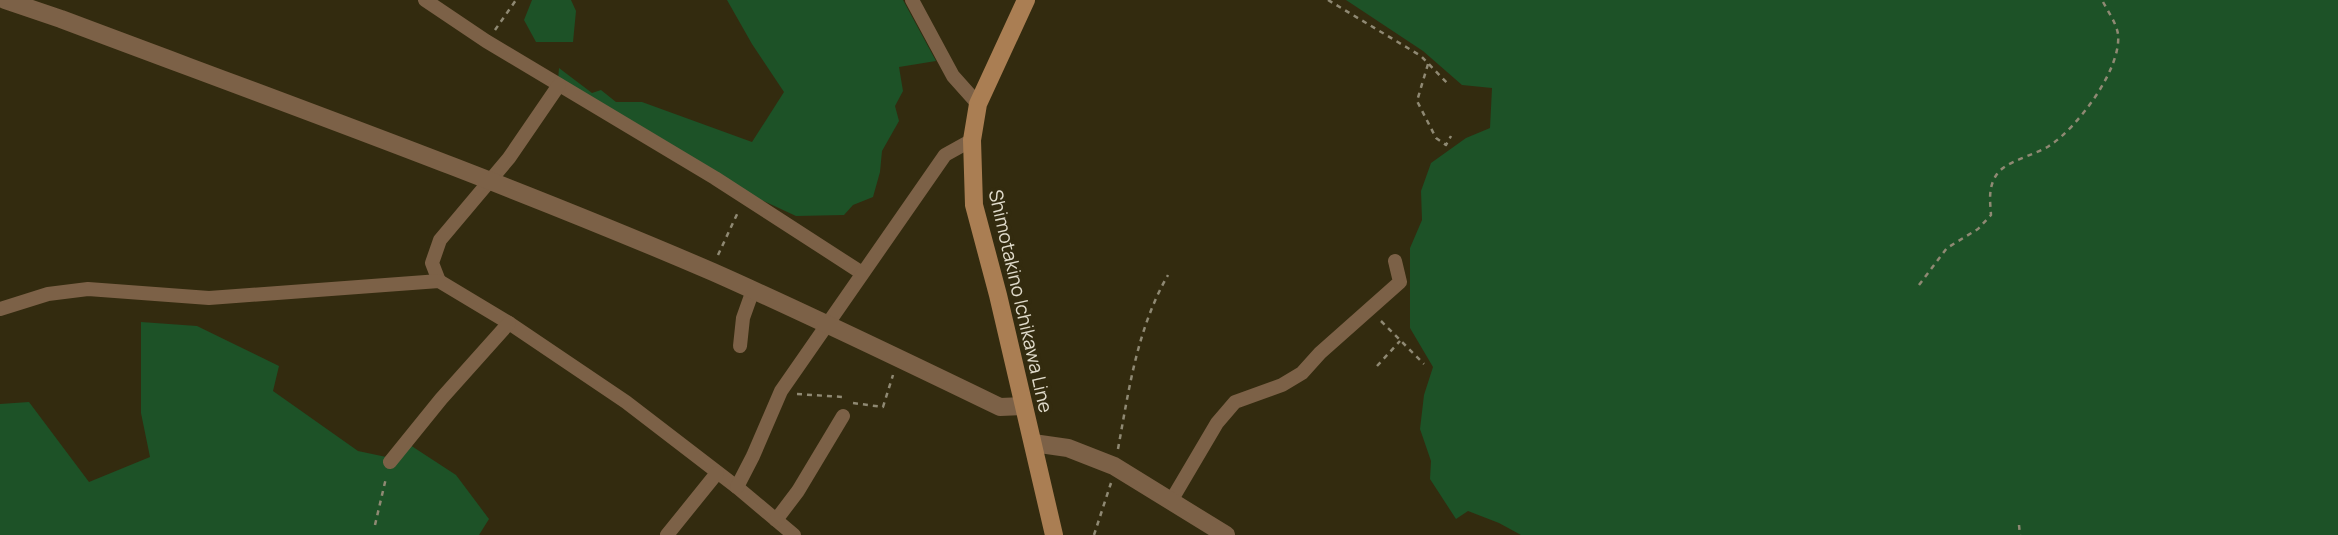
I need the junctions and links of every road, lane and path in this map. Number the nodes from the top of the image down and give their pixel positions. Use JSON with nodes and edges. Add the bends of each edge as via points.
{"nodes":[{"id":1,"x":5,"y":0,"type":"edge"},
{"id":2,"x":425,"y":0,"type":"edge"},
{"id":3,"x":516,"y":0,"type":"edge"},
{"id":4,"x":912,"y":0,"type":"edge"},
{"id":5,"x":1026,"y":0,"type":"edge"},
{"id":6,"x":1328,"y":0,"type":"edge"},
{"id":7,"x":2102,"y":0,"type":"edge"},
{"id":8,"x":486,"y":41,"type":"junction"},
{"id":9,"x":1428,"y":64,"type":"junction"},
{"id":10,"x":559,"y":85,"type":"junction"},
{"id":11,"x":1449,"y":85,"type":"dead end"},
{"id":12,"x":978,"y":104,"type":"junction"},
{"id":13,"x":1451,"y":136,"type":"dead end"},
{"id":14,"x":972,"y":140,"type":"junction"},
{"id":15,"x":489,"y":181,"type":"junction"},
{"id":16,"x":745,"y":198,"type":"junction"},
{"id":17,"x":1395,"y":261,"type":"dead end"},
{"id":18,"x":710,"y":271,"type":"junction"},
{"id":19,"x":862,"y":273,"type":"junction"},
{"id":20,"x":1168,"y":275,"type":"dead end"},
{"id":21,"x":439,"y":281,"type":"junction"},
{"id":22,"x":1919,"y":285,"type":"dead end"},
{"id":23,"x":753,"y":290,"type":"junction"},
{"id":24,"x":0,"y":309,"type":"edge"},
{"id":25,"x":1368,"y":309,"type":"junction"},
{"id":26,"x":509,"y":323,"type":"junction"},
{"id":27,"x":828,"y":323,"type":"junction"},
{"id":28,"x":1400,"y":341,"type":"junction"},
{"id":29,"x":740,"y":346,"type":"dead end"},
{"id":30,"x":898,"y":358,"type":"junction"},
{"id":31,"x":1424,"y":365,"type":"dead end"},
{"id":32,"x":1377,"y":366,"type":"dead end"},
{"id":33,"x":780,"y":393,"type":"junction"},
{"id":34,"x":843,"y":397,"type":"dead end"},
{"id":35,"x":1023,"y":406,"type":"junction"},
{"id":36,"x":847,"y":410,"type":"joint"},
{"id":37,"x":1033,"y":443,"type":"junction"},
{"id":38,"x":390,"y":461,"type":"joint"},
{"id":39,"x":1114,"y":466,"type":"junction"},
{"id":40,"x":717,"y":473,"type":"junction"},
{"id":41,"x":737,"y":487,"type":"junction"},
{"id":42,"x":1171,"y":501,"type":"junction"},
{"id":43,"x":776,"y":520,"type":"junction"},
{"id":44,"x":375,"y":526,"type":"dead end"},
{"id":45,"x":2019,"y":526,"type":"dead end"},
{"id":46,"x":667,"y":535,"type":"edge"},
{"id":47,"x":794,"y":535,"type":"edge"},
{"id":48,"x":1054,"y":535,"type":"edge"},
{"id":49,"x":1094,"y":535,"type":"edge"},
{"id":50,"x":1226,"y":535,"type":"edge"},
{"id":51,"x":2020,"y":535,"type":"edge"}],
"edges":[{"from":1,"to":15,"type":"street"},
{"from":2,"to":8,"type":"street"},
{"from":3,"to":8,"type":"path"},
{"from":4,"to":12,"type":"street","via":[[953,76]]},
{"from":5,"to":12,"type":"main road","name":"Shimotakino Ichikawa Line"},
{"from":6,"to":9,"type":"path"},
{"from":7,"to":22,"type":"path","via":[[2118,33],[2109,75],[2078,119],[2050,145],[1999,171],[1990,186],[1991,215],[1947,248]]},
{"from":8,"to":10,"type":"street"},
{"from":9,"to":11,"type":"path"},
{"from":9,"to":13,"type":"path","via":[[1417,101],[1436,138],[1446,145]]},
{"from":10,"to":15,"type":"street"},
{"from":10,"to":16,"type":"street"},
{"from":12,"to":14,"type":"main road","name":"Shimotakino Ichikawa Line"},
{"from":14,"to":19,"type":"street","via":[[945,155]]},
{"from":14,"to":35,"type":"main road","name":"Shimotakino Ichikawa Line","via":[[974,205]]},
{"from":15,"to":18,"type":"street"},
{"from":15,"to":21,"type":"street","via":[[440,240],[432,263]]},
{"from":16,"to":18,"type":"path"},
{"from":16,"to":19,"type":"street"},
{"from":17,"to":25,"type":"street","via":[[1399,282]]},
{"from":18,"to":23,"type":"street"},
{"from":19,"to":27,"type":"street"},
{"from":20,"to":39,"type":"path","via":[[1153,300],[1136,355]]},
{"from":21,"to":24,"type":"street","via":[[209,299],[88,289],[48,294]]},
{"from":21,"to":26,"type":"street"},
{"from":23,"to":27,"type":"street"},
{"from":23,"to":29,"type":"street"},
{"from":25,"to":28,"type":"path"},
{"from":25,"to":42,"type":"street","via":[[1302,373],[1235,402],[1217,423]]},
{"from":26,"to":38,"type":"street"},
{"from":26,"to":40,"type":"street","via":[[626,402]]},
{"from":27,"to":30,"type":"street"},
{"from":27,"to":33,"type":"street"},
{"from":28,"to":31,"type":"path"},
{"from":28,"to":32,"type":"path"},
{"from":30,"to":35,"type":"street","via":[[1000,407]]},
{"from":30,"to":36,"type":"path","via":[[883,407]]},
{"from":33,"to":34,"type":"path"},
{"from":33,"to":41,"type":"street"},
{"from":35,"to":37,"type":"main road","name":"Shimotakino Ichikawa Line"},
{"from":36,"to":43,"type":"street"},
{"from":37,"to":39,"type":"street","via":[[1069,448]]},
{"from":37,"to":48,"type":"main road","name":"Shimotakino Ichikawa Line"},
{"from":38,"to":44,"type":"path"},
{"from":39,"to":42,"type":"street"},
{"from":39,"to":49,"type":"path"},
{"from":40,"to":41,"type":"street"},
{"from":40,"to":46,"type":"street"},
{"from":41,"to":43,"type":"street"},
{"from":42,"to":50,"type":"street"},
{"from":43,"to":47,"type":"street"},
{"from":45,"to":51,"type":"path"}]}
